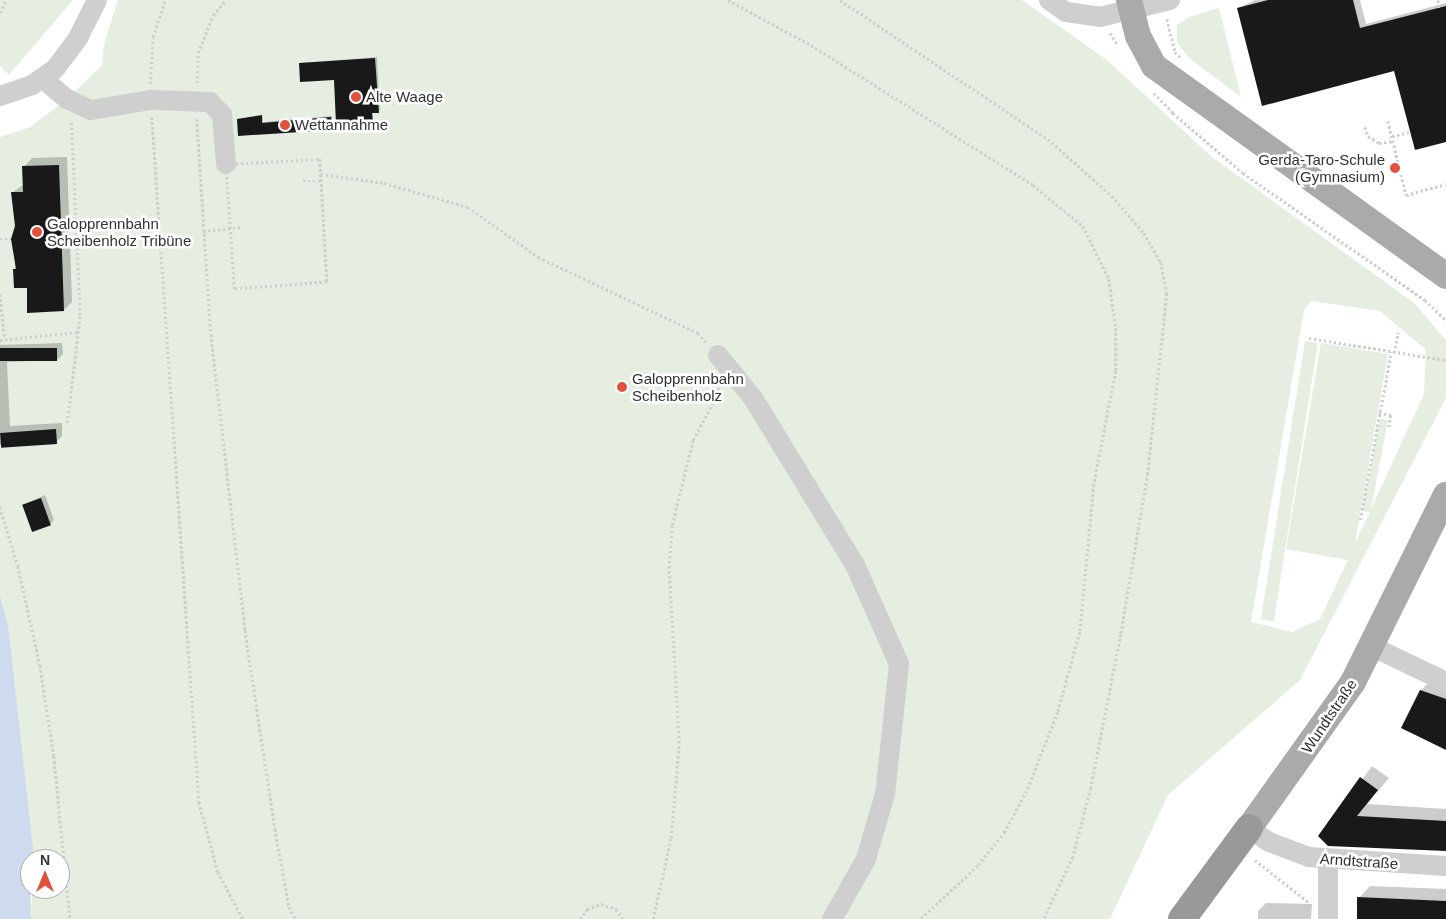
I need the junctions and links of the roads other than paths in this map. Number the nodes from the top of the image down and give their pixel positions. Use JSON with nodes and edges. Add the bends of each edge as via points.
{"nodes":[{"id":1,"x":97,"y":0,"type":"edge"},
{"id":2,"x":1049,"y":0,"type":"edge"},
{"id":3,"x":1167,"y":1,"type":"edge"},
{"id":4,"x":1130,"y":5,"type":"edge"},
{"id":5,"x":43,"y":79,"type":"junction"},
{"id":6,"x":0,"y":96,"type":"edge"},
{"id":7,"x":226,"y":164,"type":"road end"},
{"id":8,"x":1445,"y":278,"type":"edge"},
{"id":9,"x":718,"y":355,"type":"road end"},
{"id":10,"x":1446,"y":495,"type":"edge"},
{"id":11,"x":1372,"y":646,"type":"junction"},
{"id":12,"x":1446,"y":682,"type":"edge"},
{"id":13,"x":1249,"y":828,"type":"junction"},
{"id":14,"x":1328,"y":860,"type":"junction"},
{"id":15,"x":1446,"y":866,"type":"edge"},
{"id":16,"x":1321,"y":912,"type":"edge"},
{"id":17,"x":832,"y":919,"type":"edge"},
{"id":18,"x":1182,"y":919,"type":"edge"}],
"edges":[{"from":1,"to":5,"type":"street","via":[[64,60]]},
{"from":2,"to":4,"type":"street","via":[[1066,12],[1100,17]]},
{"from":3,"to":4,"type":"street"},
{"from":4,"to":8,"type":"main road","via":[[1140,42],[1154,66]]},
{"from":5,"to":6,"type":"street","via":[[20,91]]},
{"from":5,"to":7,"type":"street","via":[[67,99],[91,110],[151,100],[210,102],[222,115]]},
{"from":9,"to":17,"type":"street","via":[[753,398],[855,565],[899,664],[885,794],[866,859]]},
{"from":10,"to":11,"type":"main road","name":"Wundtstraße"},
{"from":11,"to":12,"type":"street"},
{"from":11,"to":13,"type":"main road","name":"Wundtstraße","via":[[1336,710]]},
{"from":13,"to":14,"type":"street","name":"Arndtstraße","via":[[1269,842],[1309,857]]},
{"from":13,"to":18,"type":"highway","name":"Wundtstraße"},
{"from":14,"to":15,"type":"street","name":"Arndtstraße"},
{"from":14,"to":16,"type":"street"}]}
